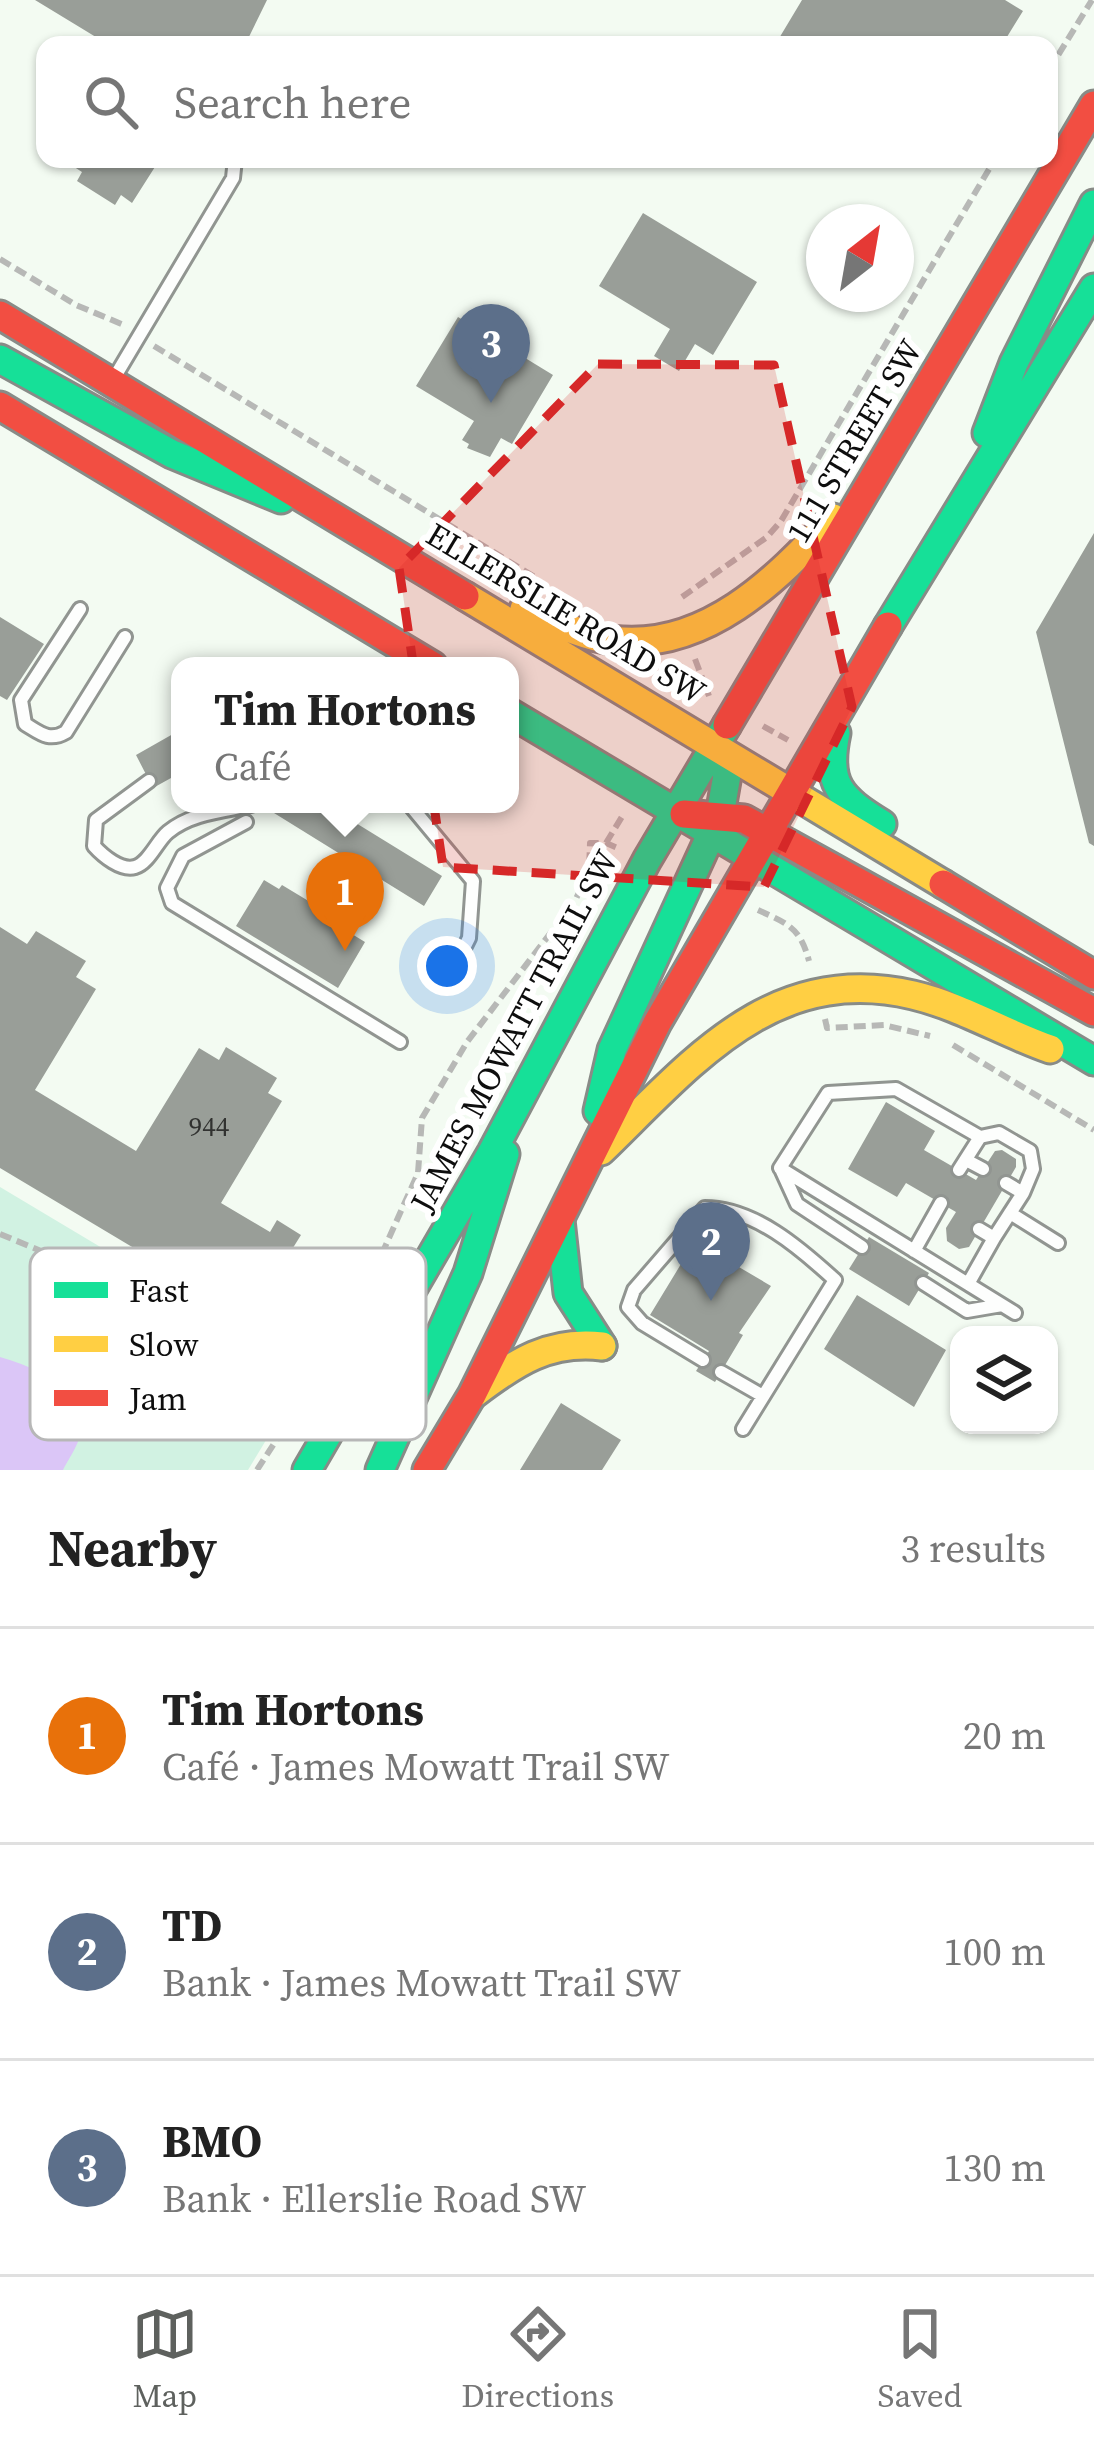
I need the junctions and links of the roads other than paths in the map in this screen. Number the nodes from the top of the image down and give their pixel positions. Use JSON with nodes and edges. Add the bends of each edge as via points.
{"nodes":[{"id":1,"x":1094,"y":105,"type":"edge"},
{"id":2,"x":1058,"y":166,"type":"edge"},
{"id":3,"x":234,"y":168,"type":"edge"},
{"id":4,"x":1057,"y":168,"type":"edge"},
{"id":5,"x":1094,"y":204,"type":"edge"},
{"id":6,"x":1094,"y":288,"type":"edge"},
{"id":7,"x":0,"y":316,"type":"edge"},
{"id":8,"x":0,"y":359,"type":"edge"},
{"id":9,"x":112,"y":381,"type":"junction"},
{"id":10,"x":0,"y":406,"type":"edge"},
{"id":11,"x":893,"y":448,"type":"junction"},
{"id":12,"x":955,"y":512,"type":"junction"},
{"id":13,"x":340,"y":518,"type":"junction"},
{"id":14,"x":413,"y":562,"type":"junction"},
{"id":15,"x":80,"y":609,"type":"dead end"},
{"id":16,"x":125,"y":638,"type":"dead end"},
{"id":17,"x":418,"y":657,"type":"edge"},
{"id":18,"x":843,"y":707,"type":"junction"},
{"id":19,"x":519,"y":718,"type":"edge"},
{"id":20,"x":715,"y":746,"type":"junction"},
{"id":21,"x":149,"y":781,"type":"dead end"},
{"id":22,"x":791,"y":793,"type":"junction"},
{"id":23,"x":216,"y":813,"type":"edge"},
{"id":24,"x":417,"y":813,"type":"edge"},
{"id":25,"x":676,"y":814,"type":"junction"},
{"id":26,"x":247,"y":822,"type":"dead end"},
{"id":27,"x":717,"y":825,"type":"junction"},
{"id":28,"x":767,"y":831,"type":"junction"},
{"id":29,"x":751,"y":857,"type":"junction"},
{"id":30,"x":1094,"y":953,"type":"edge"},
{"id":31,"x":461,"y":954,"type":"dead end"},
{"id":32,"x":1094,"y":975,"type":"edge"},
{"id":33,"x":1094,"y":1012,"type":"edge"},
{"id":34,"x":400,"y":1042,"type":"dead end"},
{"id":35,"x":1094,"y":1062,"type":"edge"},
{"id":36,"x":519,"y":1100,"type":"junction"},
{"id":37,"x":980,"y":1137,"type":"junction"},
{"id":38,"x":586,"y":1164,"type":"junction"},
{"id":39,"x":780,"y":1168,"type":"junction"},
{"id":40,"x":982,"y":1169,"type":"dead end"},
{"id":41,"x":1006,"y":1183,"type":"dead end"},
{"id":42,"x":1023,"y":1193,"type":"junction"},
{"id":43,"x":1010,"y":1213,"type":"junction"},
{"id":44,"x":954,"y":1216,"type":"dead end"},
{"id":45,"x":560,"y":1219,"type":"junction"},
{"id":46,"x":979,"y":1229,"type":"dead end"},
{"id":47,"x":994,"y":1238,"type":"junction"},
{"id":48,"x":1058,"y":1243,"type":"dead end"},
{"id":49,"x":862,"y":1247,"type":"dead end"},
{"id":50,"x":914,"y":1251,"type":"junction"},
{"id":51,"x":426,"y":1268,"type":"edge"},
{"id":52,"x":923,"y":1283,"type":"dead end"},
{"id":53,"x":968,"y":1284,"type":"junction"},
{"id":54,"x":703,"y":1360,"type":"dead end"},
{"id":55,"x":426,"y":1367,"type":"edge"},
{"id":56,"x":721,"y":1372,"type":"dead end"},
{"id":57,"x":472,"y":1395,"type":"junction"},
{"id":58,"x":763,"y":1396,"type":"junction"},
{"id":59,"x":743,"y":1430,"type":"dead end"},
{"id":60,"x":325,"y":1440,"type":"edge"},
{"id":61,"x":393,"y":1440,"type":"edge"},
{"id":62,"x":307,"y":1470,"type":"edge"},
{"id":63,"x":380,"y":1470,"type":"edge"},
{"id":64,"x":427,"y":1470,"type":"edge"}],
"edges":[{"from":1,"to":2,"type":"main road","name":"111 STREET SW"},
{"from":3,"to":9,"type":"lane"},
{"from":4,"to":11,"type":"main road","name":"111 STREET SW"},
{"from":5,"to":12,"type":"main road","via":[[1014,363]]},
{"from":6,"to":12,"type":"main road"},
{"from":7,"to":9,"type":"main road","name":"ELLERSLIE ROAD SW"},
{"from":8,"to":13,"type":"main road","via":[[151,444]]},
{"from":9,"to":13,"type":"main road","name":"ELLERSLIE ROAD SW"},
{"from":10,"to":17,"type":"main road"},
{"from":11,"to":14,"type":"main road","via":[[790,567],[700,627],[660,638],[617,641],[567,628]]},
{"from":11,"to":20,"type":"main road","name":"111 STREET SW"},
{"from":12,"to":18,"type":"main road"},
{"from":13,"to":14,"type":"main road","name":"ELLERSLIE ROAD SW"},
{"from":14,"to":20,"type":"main road","name":"ELLERSLIE ROAD SW"},
{"from":15,"to":16,"type":"lane","via":[[21,700],[25,724],[43,736],[67,732]]},
{"from":18,"to":22,"type":"main road"},
{"from":18,"to":30,"type":"main road","via":[[828,762],[849,802]]},
{"from":19,"to":25,"type":"main road"},
{"from":20,"to":22,"type":"main road","name":"ELLERSLIE ROAD SW"},
{"from":20,"to":25,"type":"main road","name":"111 STREET SW"},
{"from":20,"to":27,"type":"main road","via":[[727,775]]},
{"from":21,"to":23,"type":"lane","via":[[96,820],[94,846],[114,862],[143,863],[180,824]]},
{"from":22,"to":28,"type":"main road"},
{"from":22,"to":32,"type":"main road","name":"ELLERSLIE ROAD SW"},
{"from":24,"to":31,"type":"lane","via":[[473,880]]},
{"from":25,"to":27,"type":"main road"},
{"from":25,"to":36,"type":"main road","name":"JAMES MOWATT TRAIL SW"},
{"from":26,"to":34,"type":"lane","via":[[183,856],[167,888],[172,903]]},
{"from":27,"to":28,"type":"main road","via":[[743,819]]},
{"from":27,"to":29,"type":"main road"},
{"from":27,"to":38,"type":"main road","via":[[612,1050]]},
{"from":28,"to":29,"type":"main road"},
{"from":28,"to":33,"type":"main road"},
{"from":29,"to":35,"type":"main road"},
{"from":29,"to":38,"type":"main road"},
{"from":35,"to":38,"type":"main road","via":[[908,994],[817,991],[781,999],[711,1045]]},
{"from":36,"to":51,"type":"main road","name":"JAMES MOWATT TRAIL SW"},
{"from":36,"to":55,"type":"main road","via":[[492,1205]]},
{"from":37,"to":39,"type":"lane","via":[[896,1089],[828,1093]]},
{"from":37,"to":40,"type":"lane","via":[[963,1165]]},
{"from":37,"to":42,"type":"lane","via":[[999,1133],[1030,1151]]},
{"from":38,"to":45,"type":"main road"},
{"from":39,"to":49,"type":"lane","via":[[797,1204]]},
{"from":39,"to":50,"type":"lane"},
{"from":41,"to":42,"type":"lane"},
{"from":42,"to":43,"type":"lane"},
{"from":43,"to":47,"type":"lane"},
{"from":43,"to":48,"type":"lane"},
{"from":44,"to":50,"type":"lane","via":[[940,1205]]},
{"from":45,"to":57,"type":"main road"},
{"from":45,"to":57,"type":"main road","via":[[568,1293],[602,1346],[551,1345]]},
{"from":46,"to":47,"type":"lane"},
{"from":47,"to":53,"type":"lane"},
{"from":50,"to":53,"type":"lane"},
{"from":52,"to":53,"type":"lane","via":[[968,1311],[1008,1309]]},
{"from":54,"to":58,"type":"lane","via":[[628,1307],[705,1208],[730,1208],[801,1249],[835,1280]]},
{"from":56,"to":58,"type":"lane"},
{"from":57,"to":64,"type":"main road"},
{"from":58,"to":59,"type":"lane"},
{"from":60,"to":62,"type":"main road","name":"JAMES MOWATT TRAIL SW"},
{"from":61,"to":63,"type":"main road"}]}
